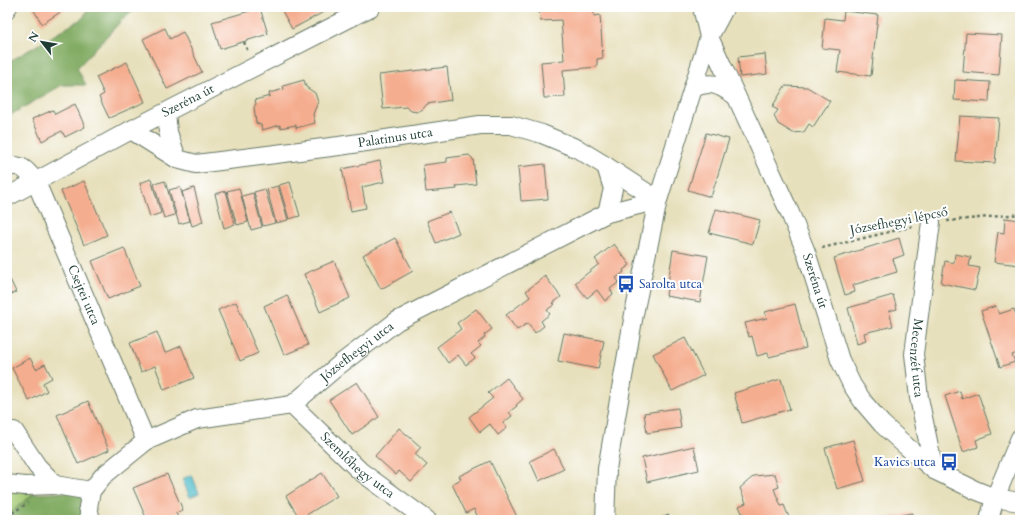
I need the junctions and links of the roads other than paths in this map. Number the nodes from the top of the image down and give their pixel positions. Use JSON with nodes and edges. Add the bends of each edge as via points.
{"nodes":[{"id":1,"x":13,"y":7,"type":"edge"},
{"id":2,"x":371,"y":7,"type":"edge"},
{"id":3,"x":702,"y":7,"type":"edge"},
{"id":4,"x":725,"y":7,"type":"edge"},
{"id":5,"x":7,"y":16,"type":"edge"},
{"id":6,"x":709,"y":37,"type":"junction"},
{"id":7,"x":693,"y":88,"type":"junction"},
{"id":8,"x":736,"y":96,"type":"junction"},
{"id":9,"x":166,"y":113,"type":"junction"},
{"id":10,"x":131,"y":130,"type":"junction"},
{"id":11,"x":177,"y":159,"type":"junction"},
{"id":12,"x":606,"y":166,"type":"junction"},
{"id":13,"x":7,"y":167,"type":"edge"},
{"id":14,"x":36,"y":182,"type":"junction"},
{"id":15,"x":7,"y":197,"type":"edge"},
{"id":16,"x":658,"y":200,"type":"junction"},
{"id":17,"x":607,"y":213,"type":"junction"},
{"id":18,"x":931,"y":222,"type":"road end"},
{"id":19,"x":292,"y":405,"type":"junction"},
{"id":20,"x":14,"y":432,"type":"dead end"},
{"id":21,"x":1020,"y":438,"type":"edge"},
{"id":22,"x":146,"y":441,"type":"junction"},
{"id":23,"x":934,"y":470,"type":"junction"},
{"id":24,"x":7,"y":484,"type":"edge"},
{"id":25,"x":55,"y":485,"type":"junction"},
{"id":26,"x":91,"y":491,"type":"junction"},
{"id":27,"x":995,"y":498,"type":"junction"},
{"id":28,"x":1020,"y":502,"type":"edge"},
{"id":29,"x":91,"y":520,"type":"edge"},
{"id":30,"x":427,"y":520,"type":"edge"},
{"id":31,"x":605,"y":520,"type":"edge"},
{"id":32,"x":988,"y":520,"type":"edge"}],
"edges":[{"from":1,"to":5,"type":"lane"},
{"from":2,"to":9,"type":"street","name":"Szeréna út"},
{"from":3,"to":6,"type":"street","name":"Szeréna út"},
{"from":4,"to":6,"type":"street"},
{"from":6,"to":7,"type":"street"},
{"from":6,"to":8,"type":"street","name":"Szeréna út"},
{"from":7,"to":8,"type":"street","via":[[703,84],[718,85]]},
{"from":7,"to":16,"type":"street"},
{"from":8,"to":23,"type":"street","name":"Szeréna út","via":[[806,252],[840,360],[852,385],[882,424]]},
{"from":9,"to":10,"type":"street","name":"Szeréna út"},
{"from":9,"to":11,"type":"street","via":[[168,132]]},
{"from":10,"to":11,"type":"street","name":"Palatinus utca"},
{"from":10,"to":14,"type":"street","name":"Szeréna út"},
{"from":11,"to":12,"type":"street","name":"Palatinus utca","via":[[196,164],[480,125],[511,125],[578,149]]},
{"from":12,"to":16,"type":"street","name":"Palatinus utca"},
{"from":12,"to":17,"type":"street","via":[[613,189]]},
{"from":13,"to":14,"type":"street","name":"Csejtei utca","via":[[18,165],[27,170]]},
{"from":14,"to":15,"type":"street","name":"Szeréna út"},
{"from":14,"to":22,"type":"street","name":"Csejtei utca"},
{"from":16,"to":17,"type":"street","name":"Józsefhegyi utca"},
{"from":16,"to":31,"type":"street","via":[[634,314],[607,469]]},
{"from":17,"to":19,"type":"street","name":"Józsefhegyi utca","via":[[397,321]]},
{"from":18,"to":23,"type":"street","name":"Mecenzéf utca","via":[[914,354],[919,398]]},
{"from":19,"to":22,"type":"street","via":[[197,419]]},
{"from":19,"to":30,"type":"street","name":"Szemlőhegy utca","via":[[360,471]]},
{"from":20,"to":25,"type":"street","via":[[37,466]]},
{"from":21,"to":27,"type":"street"},
{"from":22,"to":26,"type":"street","via":[[103,476]]},
{"from":23,"to":27,"type":"street","name":"Szeréna út"},
{"from":24,"to":25,"type":"street"},
{"from":25,"to":26,"type":"street"},
{"from":26,"to":29,"type":"street","via":[[88,507]]},
{"from":27,"to":28,"type":"street","name":"Szeréna út"},
{"from":27,"to":32,"type":"street"}]}
